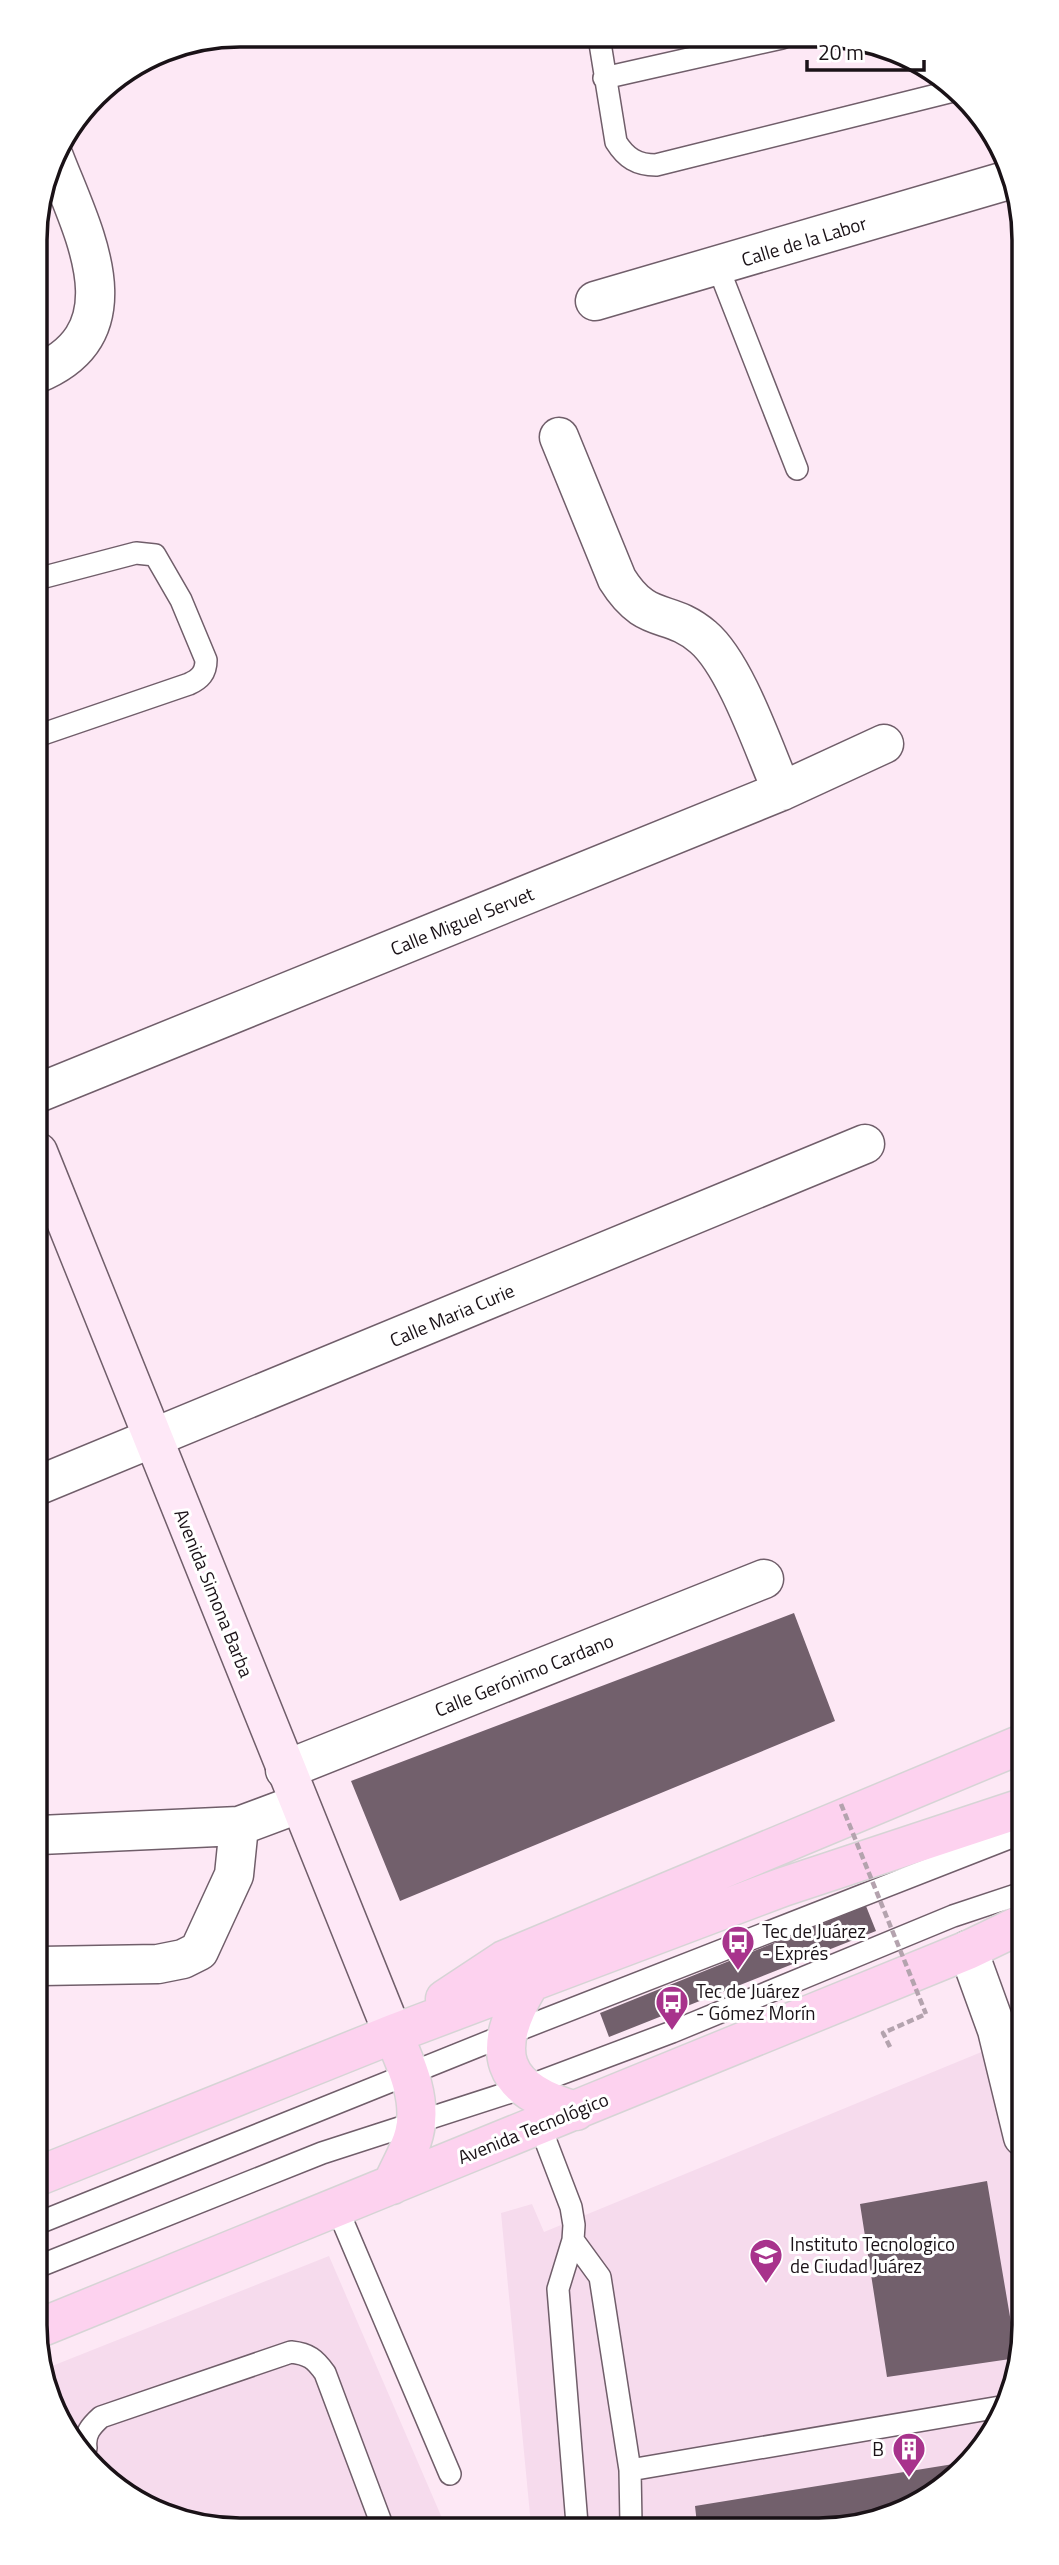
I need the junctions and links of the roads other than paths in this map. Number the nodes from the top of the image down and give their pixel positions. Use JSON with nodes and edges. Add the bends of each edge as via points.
{"nodes":[{"id":1,"x":600,"y":47,"type":"edge"},
{"id":2,"x":742,"y":47,"type":"edge"},
{"id":3,"x":604,"y":78,"type":"junction"},
{"id":4,"x":944,"y":93,"type":"edge"},
{"id":5,"x":60,"y":172,"type":"edge"},
{"id":6,"x":1002,"y":182,"type":"edge"},
{"id":7,"x":718,"y":267,"type":"junction"},
{"id":8,"x":595,"y":301,"type":"dead end"},
{"id":9,"x":48,"y":367,"type":"edge"},
{"id":10,"x":559,"y":437,"type":"dead end"},
{"id":11,"x":797,"y":469,"type":"dead end"},
{"id":12,"x":48,"y":576,"type":"edge"},
{"id":13,"x":48,"y":732,"type":"edge"},
{"id":14,"x":884,"y":744,"type":"dead end"},
{"id":15,"x":782,"y":790,"type":"junction"},
{"id":16,"x":48,"y":1089,"type":"edge"},
{"id":17,"x":865,"y":1144,"type":"dead end"},
{"id":18,"x":48,"y":1176,"type":"edge"},
{"id":19,"x":153,"y":1439,"type":"junction"},
{"id":20,"x":47,"y":1482,"type":"edge"},
{"id":21,"x":764,"y":1579,"type":"dead end"},
{"id":22,"x":1011,"y":1748,"type":"edge"},
{"id":23,"x":292,"y":1787,"type":"junction"},
{"id":24,"x":1011,"y":1812,"type":"edge"},
{"id":25,"x":239,"y":1826,"type":"junction"},
{"id":26,"x":47,"y":1835,"type":"edge"},
{"id":27,"x":1011,"y":1837,"type":"edge"},
{"id":28,"x":1011,"y":1897,"type":"edge"},
{"id":29,"x":1011,"y":1929,"type":"edge"},
{"id":30,"x":968,"y":1950,"type":"junction"},
{"id":31,"x":51,"y":1970,"type":"edge"},
{"id":32,"x":529,"y":1984,"type":"junction"},
{"id":33,"x":393,"y":2034,"type":"junction"},
{"id":34,"x":508,"y":2034,"type":"junction"},
{"id":35,"x":410,"y":2073,"type":"junction"},
{"id":36,"x":523,"y":2088,"type":"junction"},
{"id":37,"x":1011,"y":2088,"type":"edge"},
{"id":38,"x":576,"y":2112,"type":"junction"},
{"id":39,"x":416,"y":2123,"type":"junction"},
{"id":40,"x":540,"y":2126,"type":"junction"},
{"id":41,"x":47,"y":2173,"type":"edge"},
{"id":42,"x":392,"y":2185,"type":"junction"},
{"id":43,"x":337,"y":2208,"type":"junction"},
{"id":44,"x":47,"y":2220,"type":"edge"},
{"id":45,"x":573,"y":2240,"type":"junction"},
{"id":46,"x":47,"y":2263,"type":"edge"},
{"id":47,"x":47,"y":2325,"type":"edge"},
{"id":48,"x":993,"y":2408,"type":"edge"},
{"id":49,"x":87,"y":2442,"type":"edge"},
{"id":50,"x":631,"y":2470,"type":"junction"},
{"id":51,"x":450,"y":2474,"type":"dead end"},
{"id":52,"x":379,"y":2518,"type":"edge"},
{"id":53,"x":577,"y":2518,"type":"edge"},
{"id":54,"x":631,"y":2518,"type":"edge"}],
"edges":[{"from":1,"to":3,"type":"lane"},
{"from":2,"to":3,"type":"lane"},
{"from":3,"to":4,"type":"lane","via":[[616,142],[622,152],[642,165]]},
{"from":5,"to":9,"type":"street","via":[[92,256],[95,314],[71,354]]},
{"from":6,"to":7,"type":"street","name":"Calle de la Labor"},
{"from":7,"to":8,"type":"street","name":"Calle de la Labor"},
{"from":7,"to":11,"type":"lane"},
{"from":10,"to":15,"type":"street","via":[[617,579],[644,611],[688,626],[706,639],[737,686]]},
{"from":12,"to":13,"type":"lane","via":[[136,553],[155,555],[181,600],[206,668],[197,681]]},
{"from":14,"to":15,"type":"street","name":"Calle Miguel Servet"},
{"from":15,"to":16,"type":"street","name":"Calle Miguel Servet"},
{"from":17,"to":19,"type":"street","name":"Calle Maria Curie"},
{"from":18,"to":19,"type":"main road","name":"Avenida Simona Barba"},
{"from":19,"to":20,"type":"street","name":"Calle Maria Curie"},
{"from":19,"to":23,"type":"main road","name":"Avenida Simona Barba"},
{"from":21,"to":23,"type":"street","name":"Calle Gerónimo Cardano"},
{"from":22,"to":33,"type":"main road","via":[[504,1960]]},
{"from":23,"to":25,"type":"street","name":"Calle Gerónimo Cardano"},
{"from":23,"to":33,"type":"main road","name":"Avenida Simona Barba"},
{"from":24,"to":32,"type":"main road","via":[[783,1887]]},
{"from":25,"to":26,"type":"street","name":"Calle Gerónimo Cardano"},
{"from":25,"to":31,"type":"street","via":[[234,1875],[199,1951],[158,1964]]},
{"from":27,"to":34,"type":"lane"},
{"from":28,"to":36,"type":"lane"},
{"from":29,"to":30,"type":"main road","name":"Avenida Tecnológico"},
{"from":30,"to":37,"type":"street","via":[[997,2030]]},
{"from":30,"to":38,"type":"main road","name":"Avenida Tecnológico"},
{"from":32,"to":33,"type":"main road"},
{"from":32,"to":34,"type":"main road","via":[[514,2010]]},
{"from":33,"to":35,"type":"main road"},
{"from":33,"to":41,"type":"main road"},
{"from":34,"to":35,"type":"lane"},
{"from":34,"to":36,"type":"main road","via":[[506,2053]]},
{"from":35,"to":39,"type":"main road"},
{"from":35,"to":44,"type":"lane"},
{"from":36,"to":38,"type":"main road","via":[[542,2101]]},
{"from":36,"to":39,"type":"lane"},
{"from":38,"to":40,"type":"main road","name":"Avenida Tecnológico"},
{"from":39,"to":42,"type":"main road"},
{"from":39,"to":46,"type":"lane","via":[[322,2153]]},
{"from":40,"to":42,"type":"main road","name":"Avenida Tecnológico"},
{"from":40,"to":45,"type":"lane","via":[[571,2207]]},
{"from":42,"to":43,"type":"main road","name":"Avenida Tecnológico"},
{"from":43,"to":47,"type":"main road","name":"Avenida Tecnológico"},
{"from":43,"to":51,"type":"lane"},
{"from":45,"to":50,"type":"lane","via":[[600,2277]]},
{"from":45,"to":53,"type":"lane","via":[[558,2289]]},
{"from":48,"to":50,"type":"lane"},
{"from":49,"to":52,"type":"lane","via":[[101,2417],[291,2352],[305,2354],[316,2359],[326,2373]]},
{"from":50,"to":54,"type":"lane"}]}
